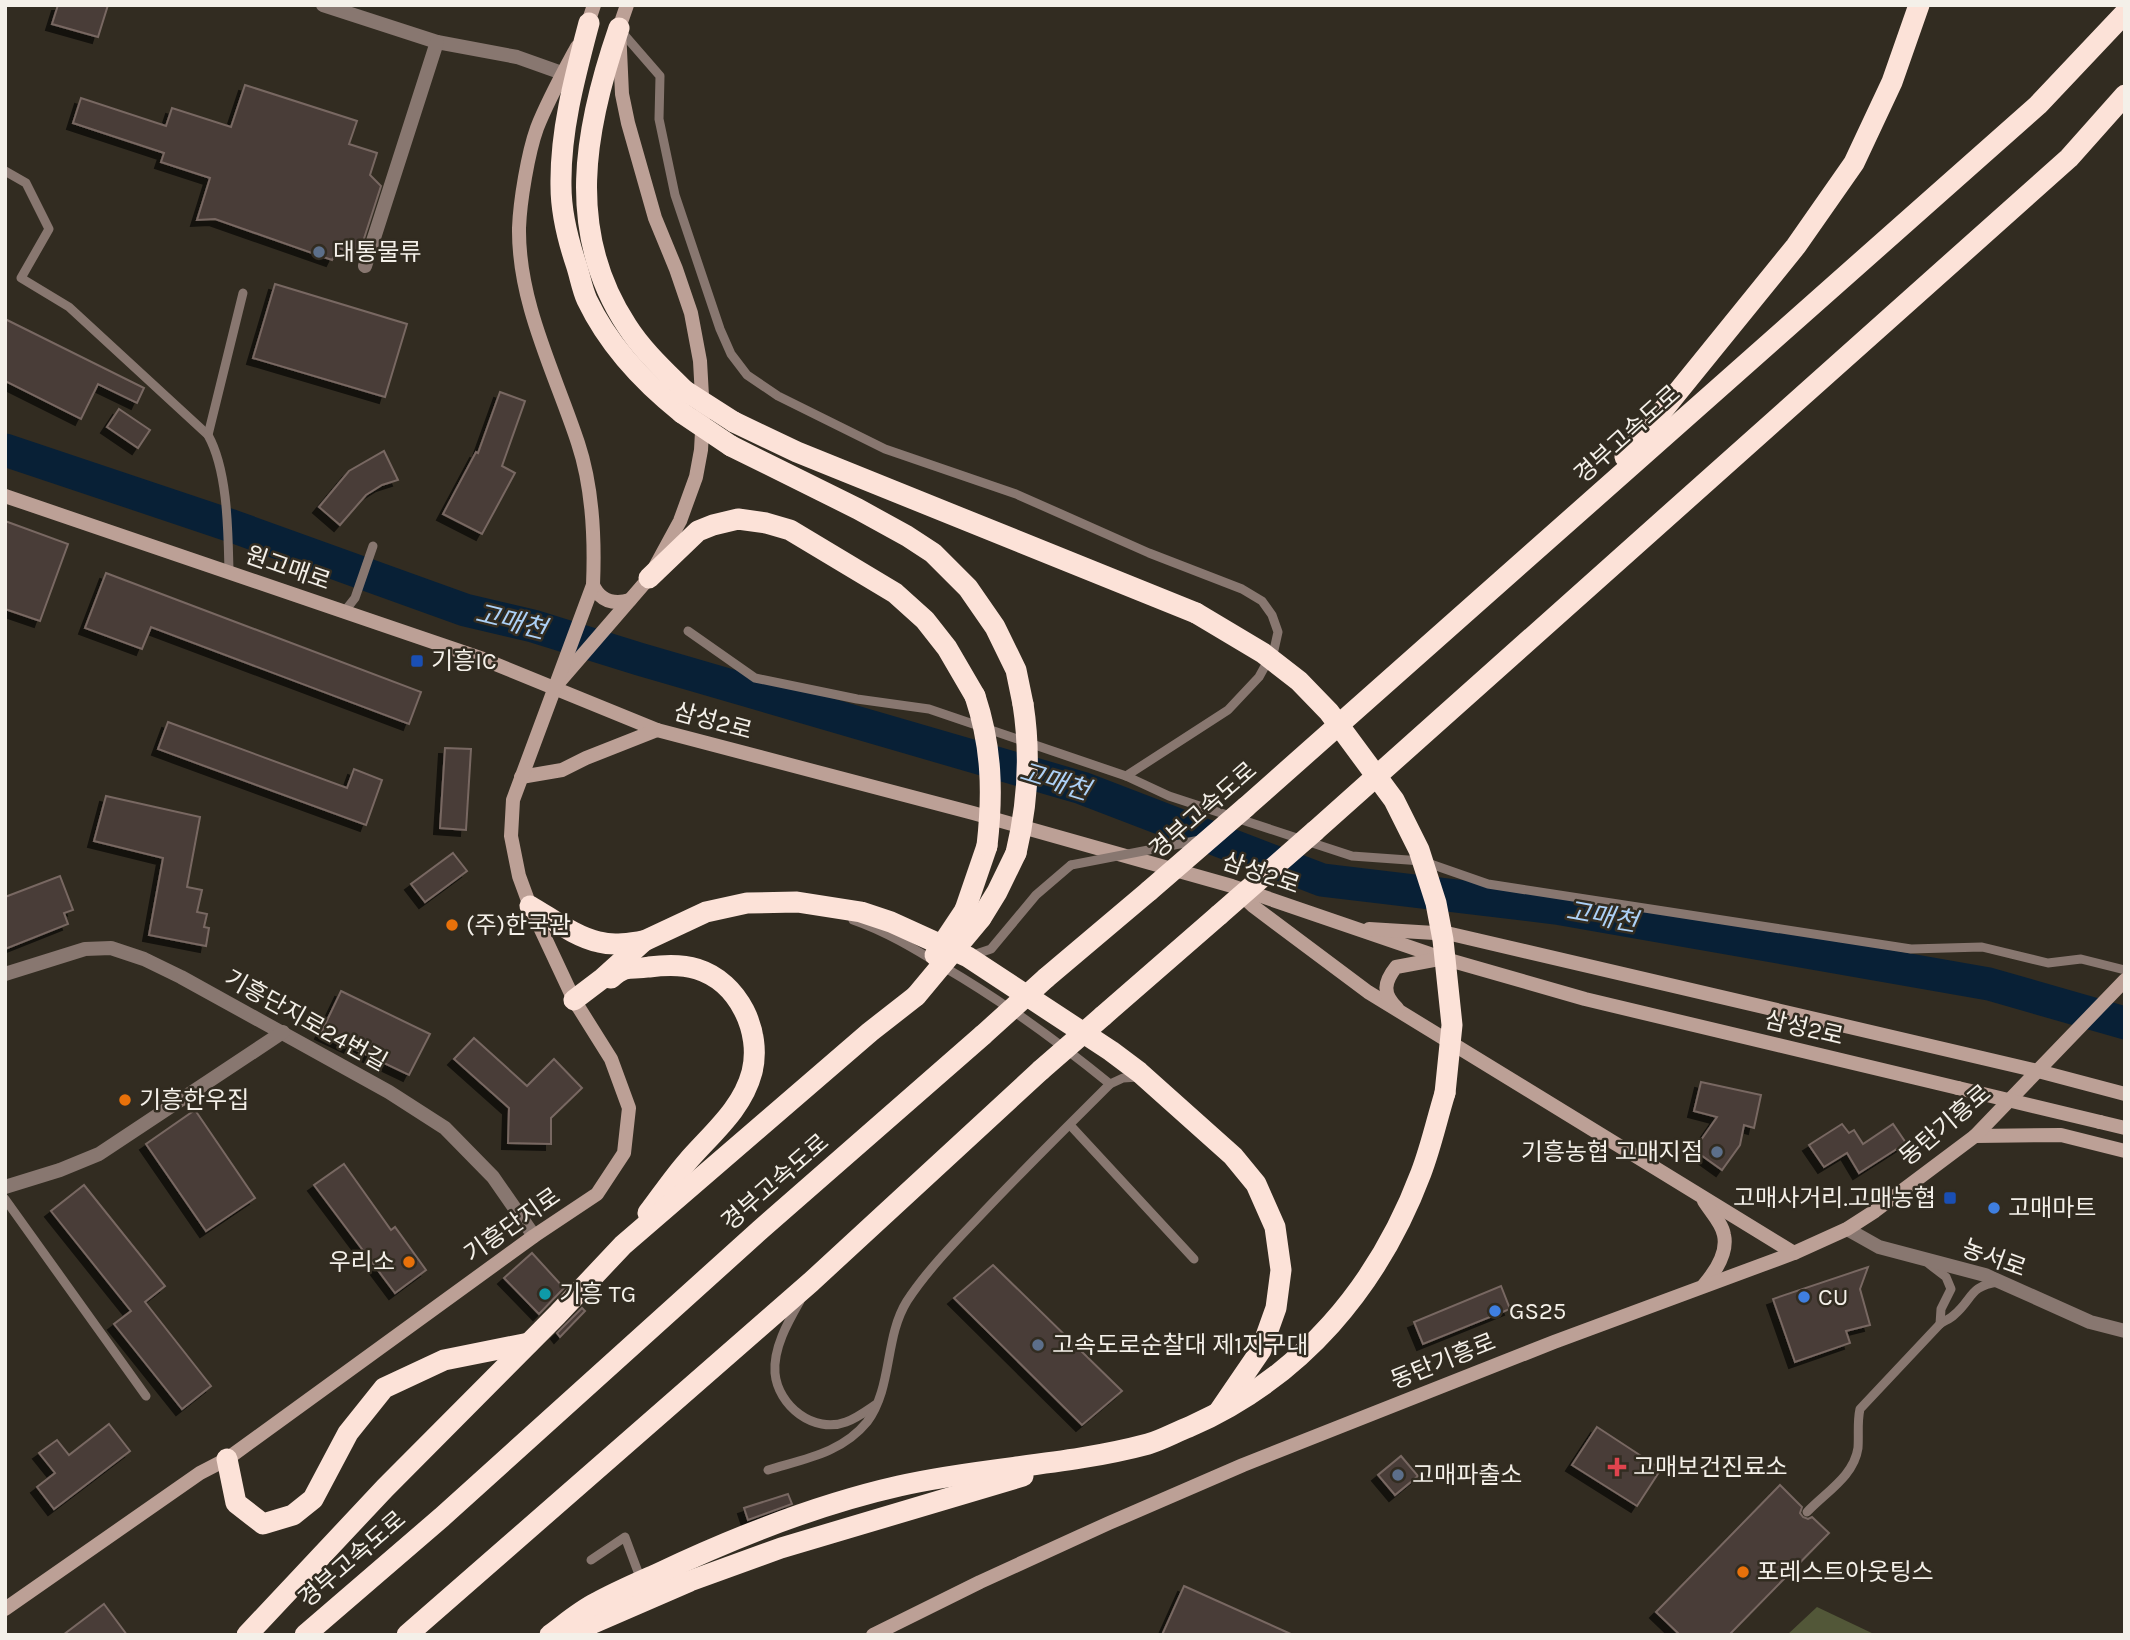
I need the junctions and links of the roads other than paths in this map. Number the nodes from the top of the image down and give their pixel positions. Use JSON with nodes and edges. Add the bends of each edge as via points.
{"nodes":[{"id":1,"x":323,"y":5,"type":"edge"},
{"id":2,"x":627,"y":5,"type":"edge"},
{"id":3,"x":1919,"y":5,"type":"edge"},
{"id":4,"x":2125,"y":13,"type":"edge"},
{"id":5,"x":592,"y":14,"type":"edge"},
{"id":6,"x":619,"y":28,"type":"junction"},
{"id":7,"x":437,"y":42,"type":"junction"},
{"id":8,"x":562,"y":73,"type":"junction"},
{"id":9,"x":2125,"y":95,"type":"edge"},
{"id":10,"x":2125,"y":112,"type":"edge"},
{"id":11,"x":2069,"y":158,"type":"junction"},
{"id":12,"x":5,"y":171,"type":"edge"},
{"id":13,"x":365,"y":266,"type":"dead end"},
{"id":14,"x":243,"y":293,"type":"dead end"},
{"id":15,"x":208,"y":435,"type":"junction"},
{"id":16,"x":5,"y":496,"type":"edge"},
{"id":17,"x":1586,"y":506,"type":"junction"},
{"id":18,"x":373,"y":546,"type":"dead end"},
{"id":19,"x":229,"y":572,"type":"junction"},
{"id":20,"x":649,"y":578,"type":"junction"},
{"id":21,"x":593,"y":585,"type":"junction"},
{"id":22,"x":630,"y":600,"type":"junction"},
{"id":23,"x":344,"y":612,"type":"junction"},
{"id":24,"x":688,"y":631,"type":"dead end"},
{"id":25,"x":570,"y":664,"type":"junction"},
{"id":26,"x":554,"y":688,"type":"junction"},
{"id":27,"x":657,"y":730,"type":"junction"},
{"id":28,"x":1126,"y":776,"type":"junction"},
{"id":29,"x":521,"y":777,"type":"junction"},
{"id":30,"x":1212,"y":837,"type":"junction"},
{"id":31,"x":1232,"y":886,"type":"junction"},
{"id":32,"x":530,"y":906,"type":"junction"},
{"id":33,"x":973,"y":914,"type":"junction"},
{"id":34,"x":1347,"y":927,"type":"junction"},
{"id":35,"x":644,"y":941,"type":"junction"},
{"id":36,"x":968,"y":957,"type":"junction"},
{"id":37,"x":1442,"y":958,"type":"junction"},
{"id":38,"x":622,"y":968,"type":"junction"},
{"id":39,"x":2125,"y":970,"type":"edge"},
{"id":40,"x":5,"y":974,"type":"edge"},
{"id":41,"x":2124,"y":981,"type":"edge"},
{"id":42,"x":574,"y":1000,"type":"junction"},
{"id":43,"x":1405,"y":1016,"type":"junction"},
{"id":44,"x":283,"y":1032,"type":"junction"},
{"id":45,"x":1115,"y":1063,"type":"junction"},
{"id":46,"x":2038,"y":1071,"type":"junction"},
{"id":47,"x":1149,"y":1080,"type":"junction"},
{"id":48,"x":1110,"y":1084,"type":"junction"},
{"id":49,"x":2125,"y":1094,"type":"edge"},
{"id":50,"x":1070,"y":1125,"type":"junction"},
{"id":51,"x":2125,"y":1128,"type":"edge"},
{"id":52,"x":1975,"y":1136,"type":"junction"},
{"id":53,"x":2125,"y":1151,"type":"edge"},
{"id":54,"x":5,"y":1187,"type":"edge"},
{"id":55,"x":1702,"y":1197,"type":"junction"},
{"id":56,"x":5,"y":1199,"type":"edge"},
{"id":57,"x":1847,"y":1229,"type":"junction"},
{"id":58,"x":534,"y":1236,"type":"junction"},
{"id":59,"x":623,"y":1245,"type":"junction"},
{"id":60,"x":1794,"y":1253,"type":"junction"},
{"id":61,"x":1922,"y":1258,"type":"junction"},
{"id":62,"x":1194,"y":1259,"type":"dead end"},
{"id":63,"x":811,"y":1282,"type":"junction"},
{"id":64,"x":2000,"y":1282,"type":"junction"},
{"id":65,"x":1703,"y":1287,"type":"junction"},
{"id":66,"x":1940,"y":1324,"type":"junction"},
{"id":67,"x":2125,"y":1331,"type":"edge"},
{"id":68,"x":529,"y":1343,"type":"junction"},
{"id":69,"x":146,"y":1396,"type":"dead end"},
{"id":70,"x":879,"y":1402,"type":"junction"},
{"id":71,"x":1217,"y":1414,"type":"junction"},
{"id":72,"x":227,"y":1459,"type":"junction"},
{"id":73,"x":1083,"y":1459,"type":"junction"},
{"id":74,"x":768,"y":1470,"type":"dead end"},
{"id":75,"x":1807,"y":1512,"type":"dead end"},
{"id":76,"x":591,"y":1560,"type":"dead end"},
{"id":77,"x":641,"y":1581,"type":"junction"},
{"id":78,"x":5,"y":1609,"type":"edge"},
{"id":79,"x":247,"y":1635,"type":"edge"},
{"id":80,"x":305,"y":1635,"type":"edge"},
{"id":81,"x":407,"y":1635,"type":"edge"},
{"id":82,"x":550,"y":1635,"type":"edge"},
{"id":83,"x":566,"y":1635,"type":"edge"},
{"id":84,"x":873,"y":1635,"type":"edge"}],
"edges":[{"from":1,"to":7,"type":"street"},
{"from":2,"to":6,"type":"main road"},
{"from":3,"to":17,"type":"highway","via":[[1892,82],[1854,163],[1796,246]]},
{"from":4,"to":17,"type":"highway","name":"경부고속도로","via":[[2038,105]]},
{"from":5,"to":8,"type":"main road"},
{"from":5,"to":33,"type":"highway","bridge":true,"via":[[569,107],[561,187],[565,225],[586,297],[609,337],[646,382],[731,446],[858,509],[933,553],[968,588],[995,627],[1016,670],[1028,745],[1025,808],[1016,853],[997,892]]},
{"from":6,"to":20,"type":"main road","via":[[628,123],[655,218],[691,313],[703,414],[696,477],[680,521]]},
{"from":6,"to":28,"type":"lane","via":[[660,76],[659,119],[676,195],[720,329],[747,375],[778,396],[885,449],[1016,494],[1242,589],[1262,601],[1272,615],[1278,632],[1259,677],[1228,710]]},
{"from":6,"to":71,"type":"highway","bridge":true,"via":[[586,156],[587,209],[591,241],[606,286],[628,327],[658,364],[684,390],[734,422],[797,452],[1196,613],[1263,653],[1329,712],[1394,800],[1419,850],[1443,940],[1452,1025],[1445,1093],[1416,1185],[1377,1263],[1306,1352],[1257,1391]]},
{"from":7,"to":8,"type":"street","via":[[517,57]]},
{"from":7,"to":13,"type":"street"},
{"from":8,"to":21,"type":"main road","via":[[536,130],[519,228],[532,316],[579,445],[588,485]]},
{"from":9,"to":11,"type":"highway"},
{"from":10,"to":11,"type":"highway"},
{"from":11,"to":63,"type":"highway","bridge":true,"via":[[1041,1070]]},
{"from":12,"to":15,"type":"lane","via":[[26,183],[49,229],[21,278],[69,307]]},
{"from":14,"to":15,"type":"lane"},
{"from":15,"to":19,"type":"lane","via":[[224,497]]},
{"from":16,"to":19,"type":"main road","name":"원고매로"},
{"from":17,"to":30,"type":"highway","name":"경부고속도로","bridge":true},
{"from":18,"to":23,"type":"lane","via":[[355,598]]},
{"from":19,"to":23,"type":"main road","name":"원고매로"},
{"from":20,"to":22,"type":"main road"},
{"from":20,"to":33,"type":"highway","bridge":true,"via":[[698,531],[738,519],[766,523],[790,530],[895,593],[925,620],[975,696],[989,752],[990,816]]},
{"from":21,"to":22,"type":"main road","via":[[609,602]]},
{"from":21,"to":25,"type":"main road"},
{"from":22,"to":25,"type":"main road"},
{"from":23,"to":26,"type":"main road","name":"원고매로"},
{"from":24,"to":28,"type":"lane","via":[[755,678],[929,709]]},
{"from":25,"to":26,"type":"main road"},
{"from":26,"to":27,"type":"main road","name":"삼성2로"},
{"from":26,"to":29,"type":"main road","name":"기흥단지로"},
{"from":27,"to":29,"type":"main road","via":[[562,770]]},
{"from":27,"to":31,"type":"main road","name":"삼성2로"},
{"from":28,"to":39,"type":"lane","via":[[1169,796],[1352,856],[1422,861],[1488,884],[1911,949],[1982,947],[2048,962],[2081,959]]},
{"from":29,"to":32,"type":"main road","name":"기흥단지로","via":[[513,800],[511,836]]},
{"from":30,"to":36,"type":"lane","bridge":true,"via":[[1071,864],[1036,895],[991,948]]},
{"from":30,"to":80,"type":"highway","name":"경부고속도로","bridge":true,"via":[[1046,978]]},
{"from":31,"to":34,"type":"main road","name":"삼성2로"},
{"from":31,"to":43,"type":"main road","via":[[1315,954]]},
{"from":32,"to":35,"type":"highway","via":[[600,943]]},
{"from":32,"to":42,"type":"main road","name":"기흥단지로"},
{"from":33,"to":59,"type":"highway","bridge":true,"via":[[911,993],[870,1032]]},
{"from":34,"to":37,"type":"main road","name":"삼성2로"},
{"from":34,"to":46,"type":"main road","via":[[1451,934]]},
{"from":35,"to":36,"type":"highway","via":[[729,905],[797,902],[861,912]]},
{"from":35,"to":42,"type":"highway"},
{"from":36,"to":45,"type":"highway"},
{"from":37,"to":43,"type":"main road","via":[[1396,967],[1388,977],[1385,989],[1389,1000]]},
{"from":37,"to":51,"type":"main road","name":"삼성2로","bridge":true,"via":[[1585,999]]},
{"from":38,"to":42,"type":"highway"},
{"from":38,"to":48,"type":"lane","via":[[648,948],[701,923],[732,915],[768,909],[839,915],[886,934],[975,985],[1046,1032]]},
{"from":38,"to":59,"type":"highway","via":[[679,965],[716,978],[750,1022],[755,1054],[740,1101]]},
{"from":40,"to":44,"type":"street","name":"기흥단지로24번길","via":[[85,949],[111,948],[181,977]]},
{"from":41,"to":46,"type":"main road","name":"동탄기흥로"},
{"from":42,"to":58,"type":"main road","name":"기흥단지로","via":[[611,1059],[629,1108],[624,1153],[597,1194]]},
{"from":43,"to":55,"type":"main road"},
{"from":44,"to":54,"type":"street","via":[[99,1154]]},
{"from":44,"to":58,"type":"street","name":"기흥단지로24번길","via":[[445,1128],[493,1177]]},
{"from":45,"to":47,"type":"highway"},
{"from":45,"to":48,"type":"lane"},
{"from":46,"to":49,"type":"main road"},
{"from":46,"to":52,"type":"main road","name":"동탄기흥로"},
{"from":47,"to":48,"type":"lane","via":[[1129,1077]]},
{"from":47,"to":71,"type":"highway","via":[[1233,1156],[1256,1184],[1275,1227],[1281,1270],[1276,1308],[1261,1350]]},
{"from":48,"to":50,"type":"lane"},
{"from":50,"to":62,"type":"lane"},
{"from":50,"to":70,"type":"lane","via":[[921,1280],[893,1337]]},
{"from":52,"to":53,"type":"main road","via":[[2061,1135]]},
{"from":52,"to":57,"type":"main road","name":"동탄기흥로"},
{"from":55,"to":60,"type":"main road"},
{"from":55,"to":65,"type":"main road","via":[[1725,1236],[1715,1272]]},
{"from":56,"to":69,"type":"lane"},
{"from":57,"to":60,"type":"main road","name":"동탄기흥로"},
{"from":57,"to":61,"type":"street","name":"농서로","via":[[1879,1247]]},
{"from":58,"to":72,"type":"main road","name":"기흥단지로"},
{"from":59,"to":68,"type":"highway"},
{"from":60,"to":65,"type":"main road","name":"동탄기흥로"},
{"from":61,"to":64,"type":"street","name":"농서로"},
{"from":61,"to":66,"type":"lane","via":[[1946,1277],[1951,1289],[1941,1309]]},
{"from":63,"to":70,"type":"lane","via":[[777,1351],[779,1393],[789,1406],[826,1425],[845,1423]]},
{"from":63,"to":81,"type":"highway"},
{"from":64,"to":66,"type":"lane","via":[[1974,1290],[1955,1315]]},
{"from":64,"to":67,"type":"street","name":"농서로","via":[[2090,1322]]},
{"from":65,"to":84,"type":"main road","name":"동탄기흥로","via":[[1243,1465],[1109,1522]]},
{"from":66,"to":75,"type":"lane","via":[[1860,1409],[1854,1467]]},
{"from":68,"to":72,"type":"highway","via":[[444,1360],[384,1388],[348,1433],[313,1499],[293,1515],[262,1524],[236,1503]]},
{"from":68,"to":79,"type":"highway"},
{"from":70,"to":74,"type":"lane","via":[[844,1444]]},
{"from":71,"to":73,"type":"highway","via":[[1151,1443]]},
{"from":72,"to":78,"type":"main road","name":"기흥단지로","via":[[200,1472]]},
{"from":73,"to":77,"type":"highway","via":[[898,1486],[772,1524]]},
{"from":73,"to":83,"type":"highway","via":[[781,1548],[690,1581]]},
{"from":76,"to":77,"type":"lane","via":[[625,1537]]},
{"from":77,"to":82,"type":"highway","via":[[595,1603]]}]}
